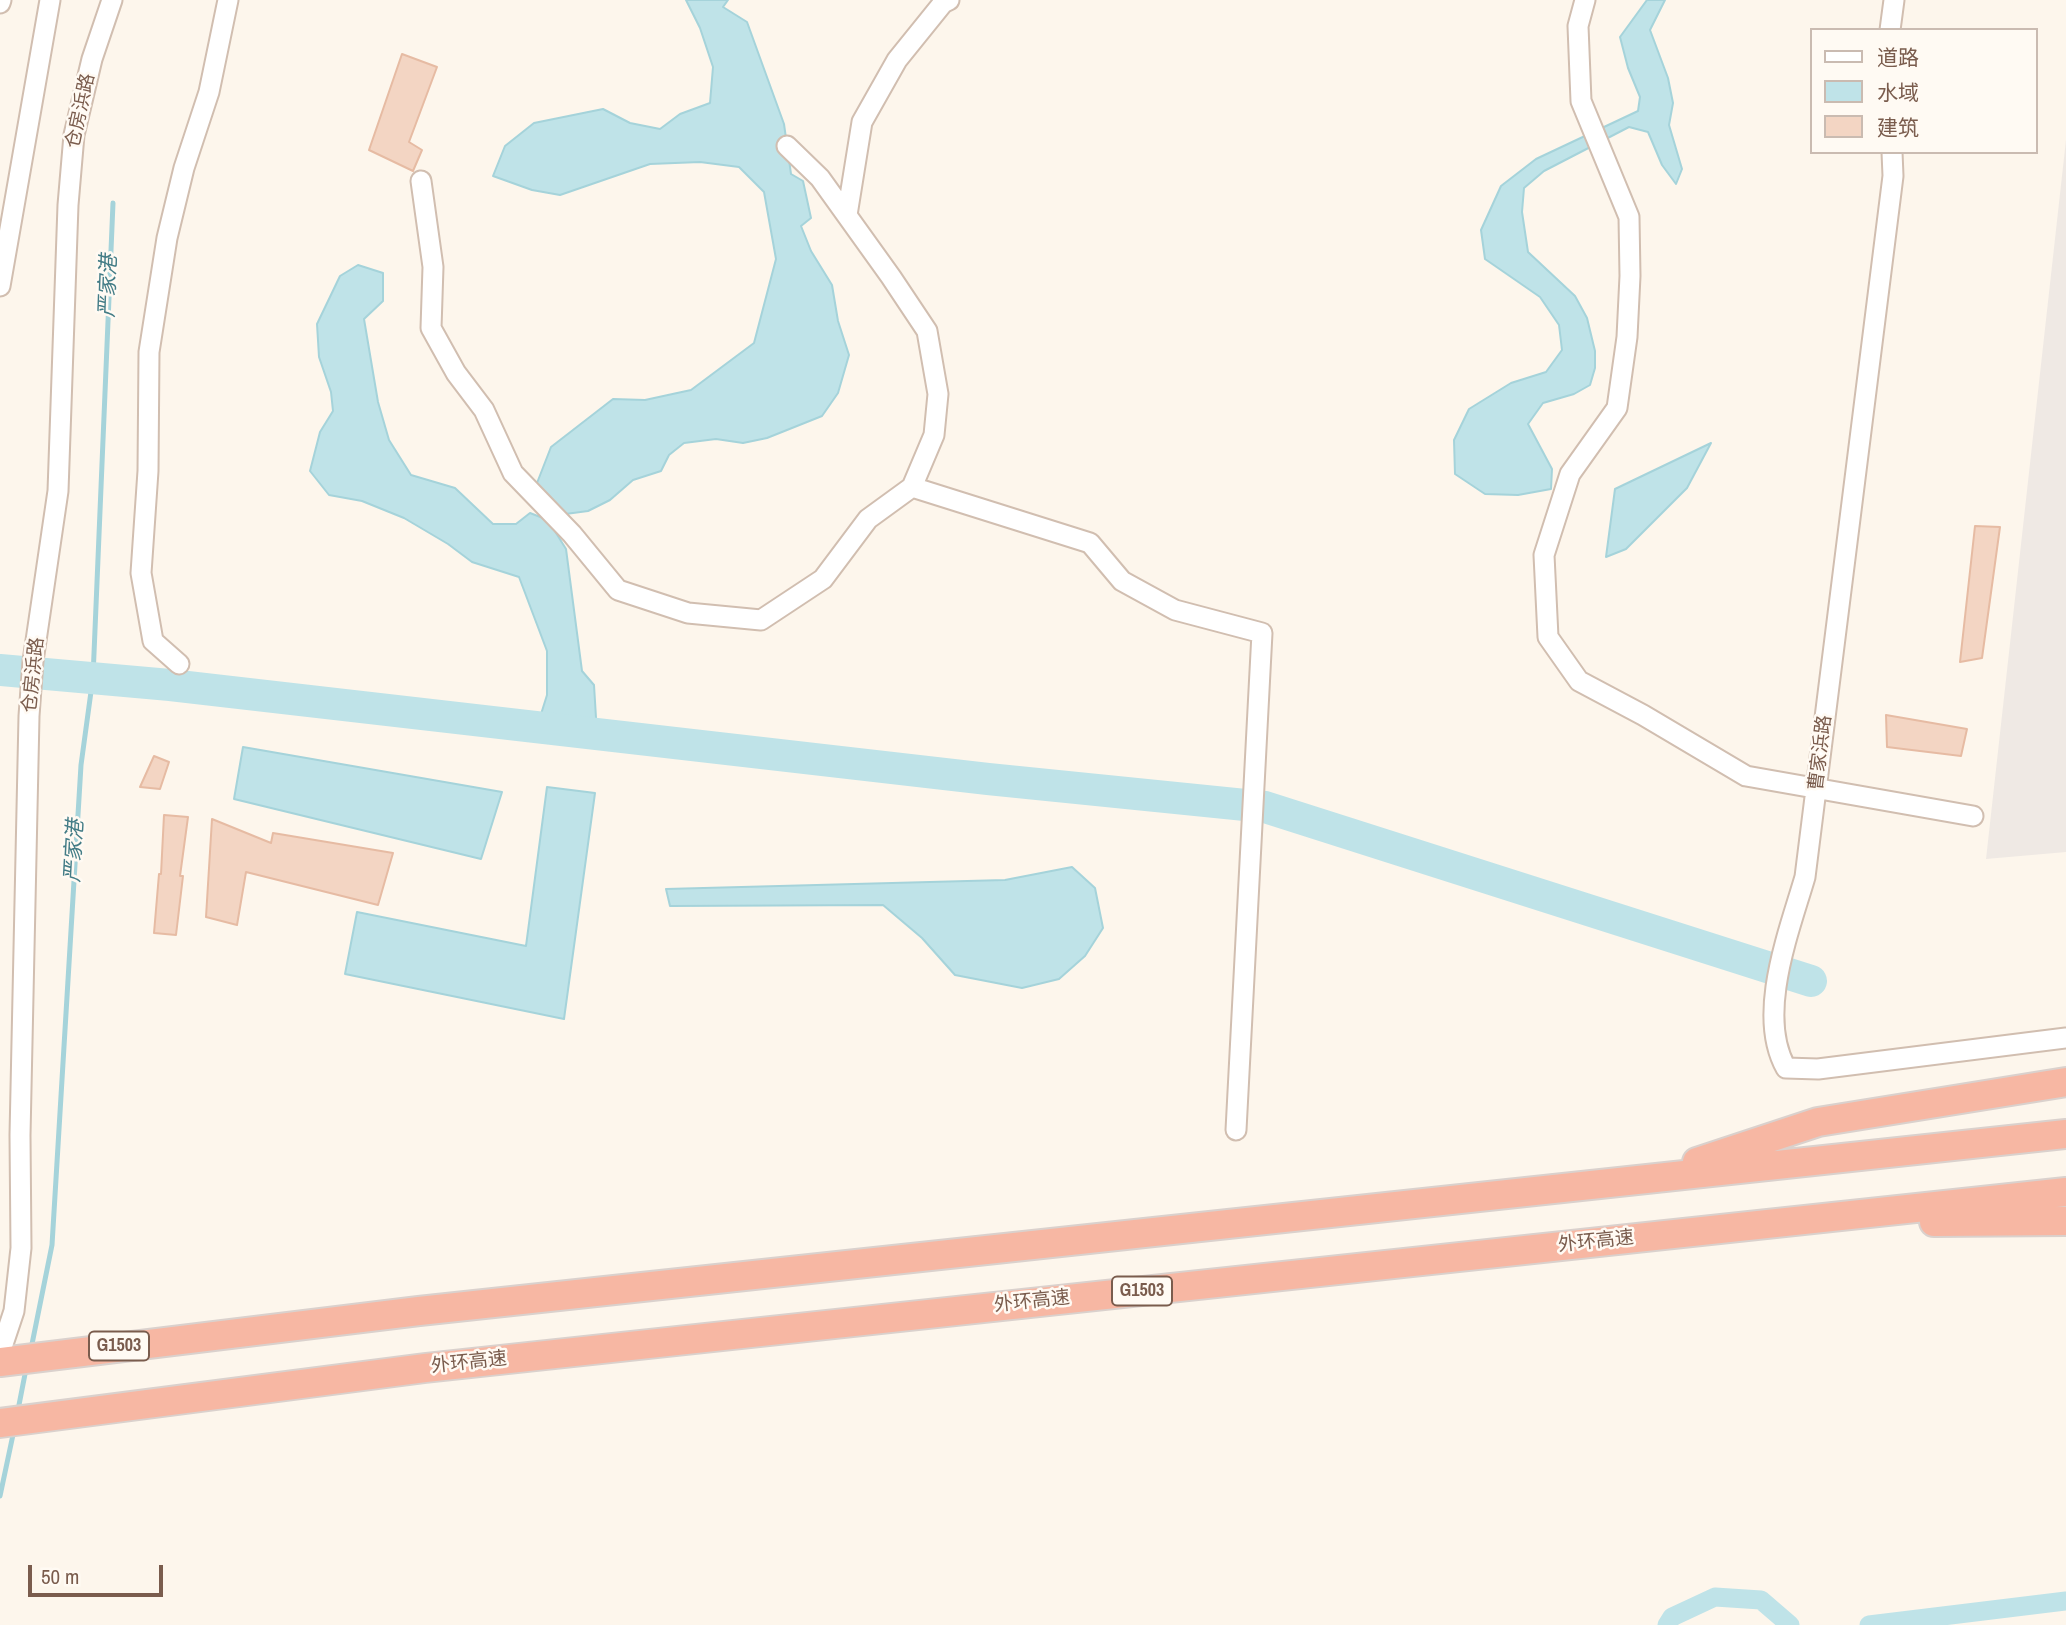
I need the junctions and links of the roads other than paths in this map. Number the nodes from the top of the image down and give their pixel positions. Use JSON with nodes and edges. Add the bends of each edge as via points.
{"nodes":[{"id":1,"x":50,"y":0,"type":"edge"},
{"id":2,"x":112,"y":0,"type":"edge"},
{"id":3,"x":228,"y":0,"type":"edge"},
{"id":4,"x":948,"y":0,"type":"edge"},
{"id":5,"x":1585,"y":0,"type":"edge"},
{"id":6,"x":1894,"y":0,"type":"edge"},
{"id":7,"x":1890,"y":28,"type":"edge"},
{"id":8,"x":787,"y":146,"type":"dead end"},
{"id":9,"x":1892,"y":154,"type":"edge"},
{"id":10,"x":421,"y":181,"type":"dead end"},
{"id":11,"x":846,"y":215,"type":"junction"},
{"id":12,"x":0,"y":286,"type":"edge"},
{"id":13,"x":912,"y":487,"type":"junction"},
{"id":14,"x":179,"y":664,"type":"dead end"},
{"id":15,"x":1816,"y":789,"type":"junction"},
{"id":16,"x":1973,"y":816,"type":"dead end"},
{"id":17,"x":2066,"y":1038,"type":"edge"},
{"id":18,"x":2066,"y":1082,"type":"edge"},
{"id":19,"x":1236,"y":1130,"type":"dead end"},
{"id":20,"x":2066,"y":1134,"type":"edge"},
{"id":21,"x":1647,"y":1179,"type":"junction"},
{"id":22,"x":2066,"y":1192,"type":"edge"},
{"id":23,"x":2066,"y":1221,"type":"edge"},
{"id":24,"x":1637,"y":1237,"type":"junction"},
{"id":25,"x":0,"y":1353,"type":"edge"},
{"id":26,"x":0,"y":1362,"type":"edge"},
{"id":27,"x":0,"y":1423,"type":"edge"}],
"edges":[{"from":1,"to":12,"type":"street"},
{"from":2,"to":25,"type":"street","name":"仓房浜路","via":[[74,135],[68,205],[58,491],[29,716],[21,1248],[14,1311]]},
{"from":3,"to":14,"type":"street","via":[[209,92],[167,238],[149,352],[149,471],[141,573],[153,641]]},
{"from":4,"to":11,"type":"street","via":[[897,60],[862,122]]},
{"from":5,"to":15,"type":"street","via":[[1578,26],[1581,102],[1629,217],[1627,337],[1617,408],[1570,474],[1544,555],[1548,637],[1579,681],[1746,776]]},
{"from":6,"to":7,"type":"street"},
{"from":8,"to":11,"type":"street","via":[[820,178]]},
{"from":9,"to":15,"type":"street","name":"曹家浜路","via":[[1894,176]]},
{"from":10,"to":13,"type":"street","via":[[433,267],[431,328],[484,410],[513,473],[618,590],[688,613],[761,620],[823,579],[868,519]]},
{"from":11,"to":13,"type":"street","via":[[927,331],[937,408],[934,435]]},
{"from":13,"to":19,"type":"street","via":[[1090,543],[1122,581],[1175,610],[1262,632]]},
{"from":15,"to":16,"type":"street"},
{"from":15,"to":17,"type":"street","name":"曹家浜路","via":[[1805,877],[1772,1006],[1780,1058],[1786,1068],[1818,1069]]},
{"from":18,"to":21,"type":"highway","via":[[1818,1122]]},
{"from":20,"to":21,"type":"highway","number":"G1503"},
{"from":21,"to":26,"type":"highway","number":"G1503","via":[[239,1331]]},
{"from":22,"to":24,"type":"highway","name":"外环高速","number":"G1503"},
{"from":23,"to":24,"type":"highway","via":[[1948,1221]]},
{"from":24,"to":27,"type":"highway","name":"外环高速","number":"G1503","via":[[425,1368]]}]}
